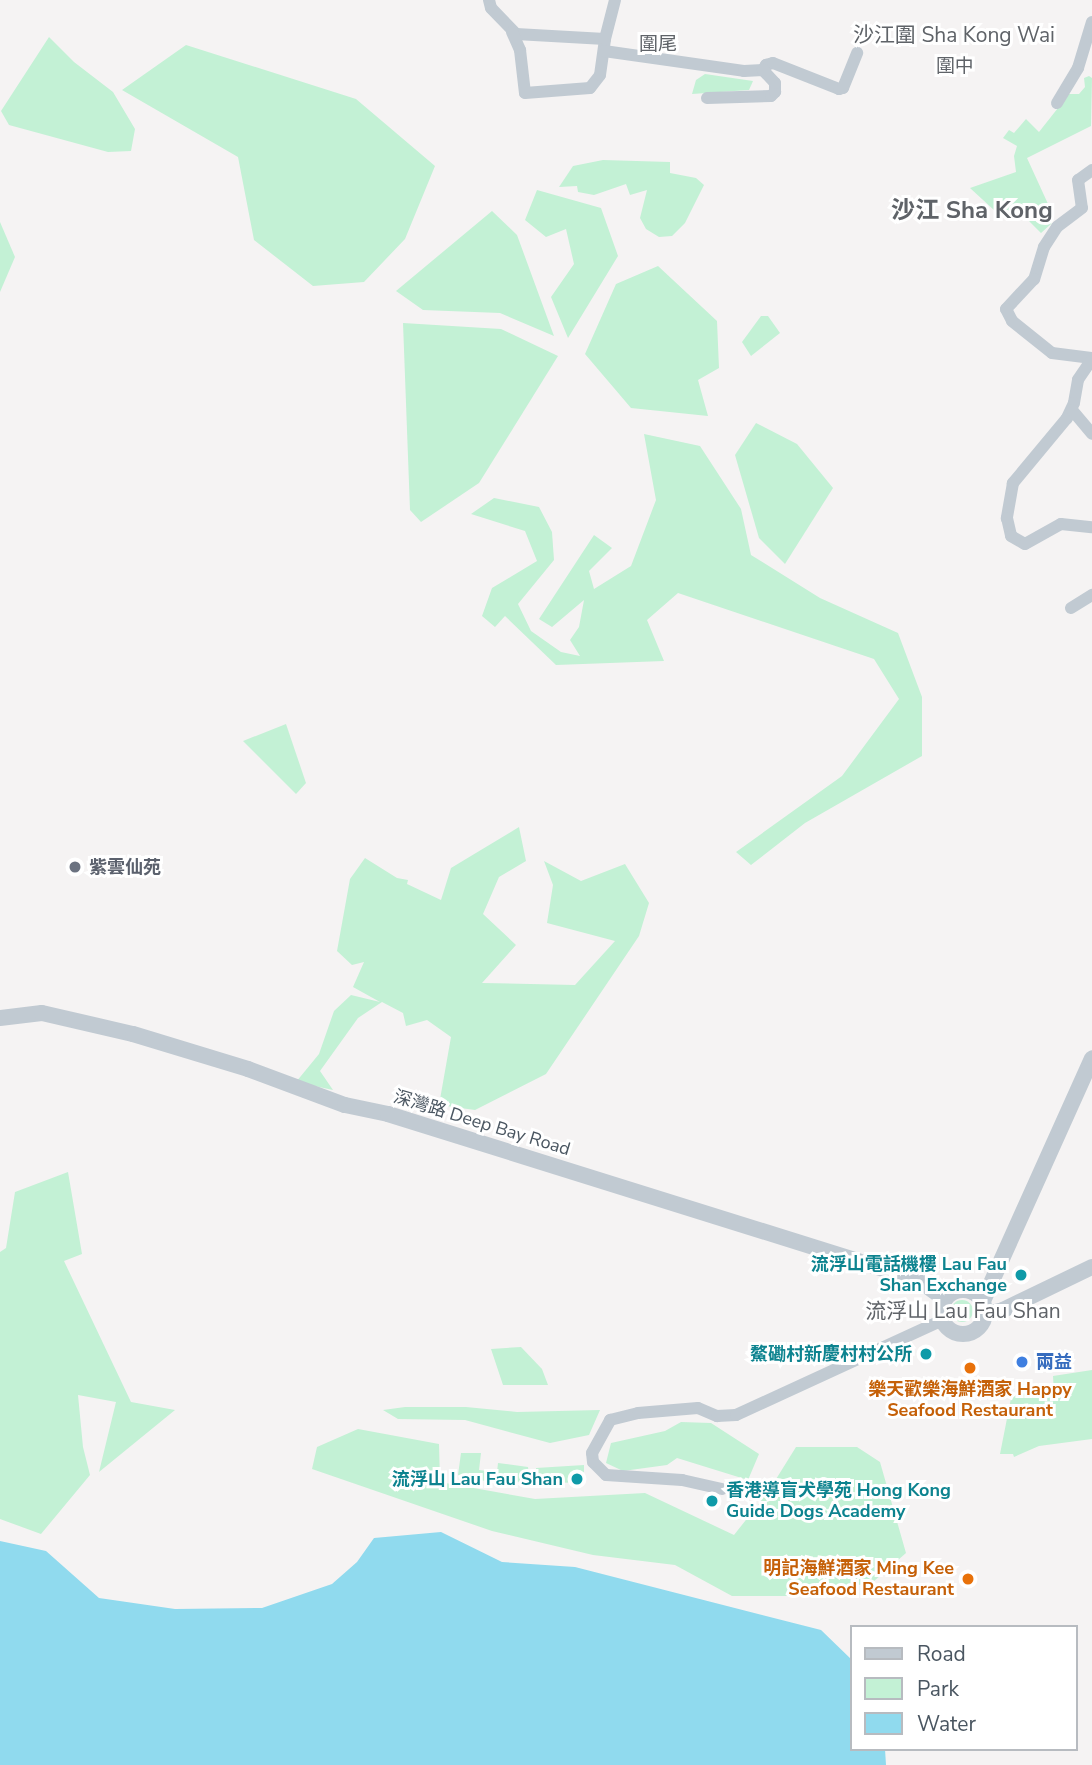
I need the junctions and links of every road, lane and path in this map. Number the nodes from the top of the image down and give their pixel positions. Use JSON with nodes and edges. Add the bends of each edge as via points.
{"nodes":[{"id":1,"x":489,"y":0,"type":"edge"},
{"id":2,"x":615,"y":0,"type":"edge"},
{"id":3,"x":1092,"y":22,"type":"edge"},
{"id":4,"x":512,"y":32,"type":"junction"},
{"id":5,"x":604,"y":45,"type":"junction"},
{"id":6,"x":857,"y":53,"type":"dead end"},
{"id":7,"x":763,"y":70,"type":"junction"},
{"id":8,"x":707,"y":98,"type":"dead end"},
{"id":9,"x":1057,"y":103,"type":"dead end"},
{"id":10,"x":1092,"y":170,"type":"edge"},
{"id":11,"x":1092,"y":359,"type":"edge"},
{"id":12,"x":1072,"y":410,"type":"junction"},
{"id":13,"x":1092,"y":434,"type":"edge"},
{"id":14,"x":1092,"y":527,"type":"edge"},
{"id":15,"x":1092,"y":595,"type":"edge"},
{"id":16,"x":1071,"y":608,"type":"dead end"},
{"id":17,"x":0,"y":1018,"type":"edge"},
{"id":18,"x":1092,"y":1058,"type":"edge"},
{"id":19,"x":1005,"y":1256,"type":"junction"},
{"id":20,"x":1092,"y":1268,"type":"edge"},
{"id":21,"x":963,"y":1289,"type":"junction"},
{"id":22,"x":945,"y":1299,"type":"junction"},
{"id":23,"x":985,"y":1308,"type":"junction"},
{"id":24,"x":943,"y":1320,"type":"junction"},
{"id":25,"x":722,"y":1489,"type":"dead end"}],
"edges":[{"from":1,"to":4,"type":"street"},
{"from":2,"to":5,"type":"street"},
{"from":3,"to":9,"type":"street","via":[[1078,68]]},
{"from":4,"to":5,"type":"street"},
{"from":4,"to":5,"type":"street","via":[[520,50],[525,93],[590,88],[598,81]]},
{"from":5,"to":7,"type":"street","via":[[744,71]]},
{"from":6,"to":7,"type":"street","via":[[841,89],[773,63]]},
{"from":7,"to":8,"type":"street","via":[[775,83],[771,96]]},
{"from":10,"to":11,"type":"street","via":[[1078,180],[1082,208],[1057,227],[1044,247],[1034,279],[1006,309],[1012,321],[1052,353]]},
{"from":11,"to":12,"type":"street","via":[[1077,380]]},
{"from":12,"to":13,"type":"street"},
{"from":12,"to":14,"type":"street","via":[[1013,483],[1007,524],[1014,540],[1025,544],[1061,524]]},
{"from":15,"to":16,"type":"street"},
{"from":17,"to":22,"type":"street","name":"深灣路 Deep Bay Road","via":[[42,1013],[133,1034],[345,1105],[388,1114],[913,1279]]},
{"from":18,"to":19,"type":"street"},
{"from":19,"to":21,"type":"street"},
{"from":19,"to":23,"type":"street"},
{"from":20,"to":23,"type":"street","via":[[1003,1310]]},
{"from":21,"to":22,"type":"street"},
{"from":21,"to":23,"type":"street","via":[[978,1295]]},
{"from":22,"to":24,"type":"street"},
{"from":23,"to":24,"type":"street","via":[[980,1328],[967,1334],[952,1331]]},
{"from":24,"to":25,"type":"street","via":[[736,1415],[717,1416],[698,1408],[611,1420],[592,1452],[593,1462],[606,1475],[682,1480]]}]}
